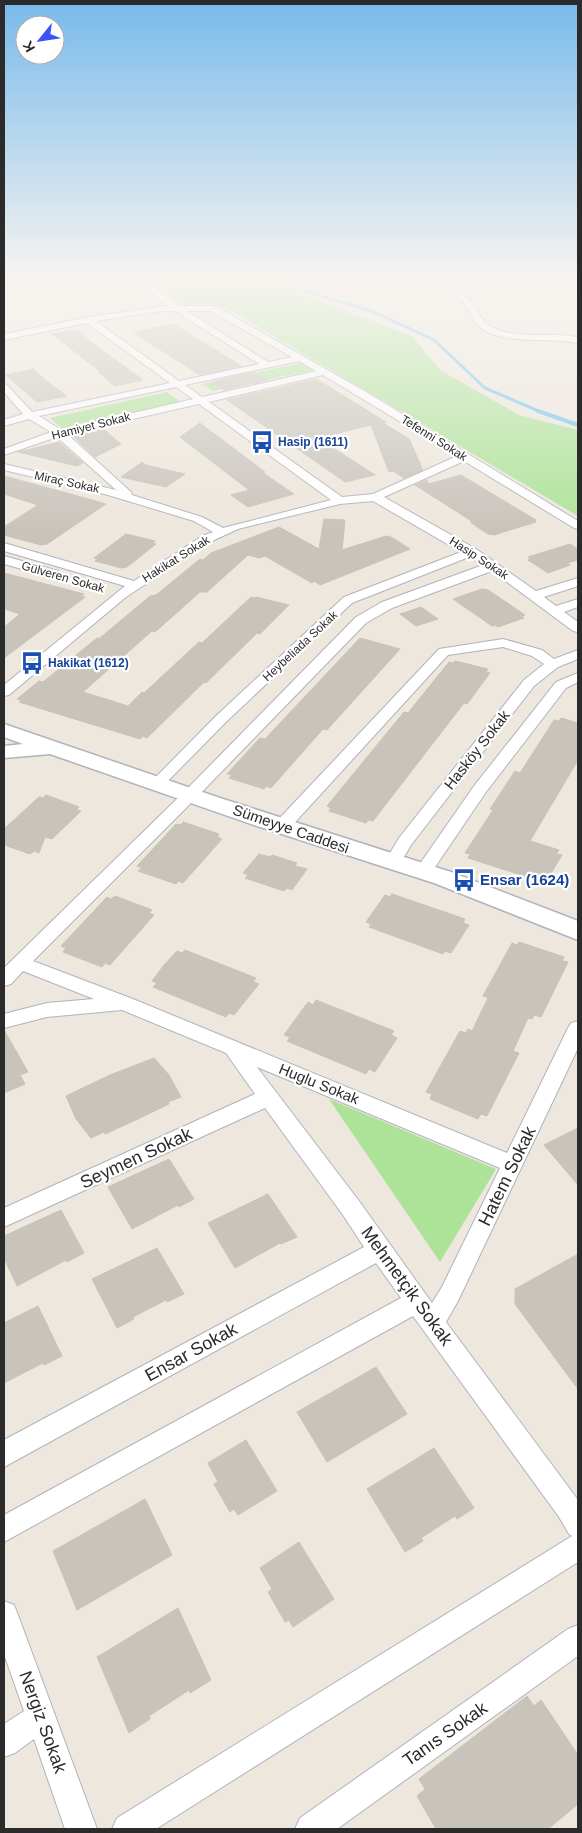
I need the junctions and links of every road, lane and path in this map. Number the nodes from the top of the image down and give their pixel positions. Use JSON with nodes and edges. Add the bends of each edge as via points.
{"nodes":[{"id":1,"x":147,"y":363,"type":"edge"},
{"id":2,"x":263,"y":363,"type":"edge"},
{"id":3,"x":283,"y":363,"type":"edge"},
{"id":4,"x":309,"y":363,"type":"edge"},
{"id":5,"x":268,"y":366,"type":"junction"},
{"id":6,"x":325,"y":372,"type":"junction"},
{"id":7,"x":177,"y":384,"type":"junction"},
{"id":8,"x":4,"y":387,"type":"edge"},
{"id":9,"x":4,"y":399,"type":"edge"},
{"id":10,"x":199,"y":400,"type":"junction"},
{"id":11,"x":16,"y":401,"type":"junction"},
{"id":12,"x":30,"y":415,"type":"junction"},
{"id":13,"x":4,"y":423,"type":"edge"},
{"id":14,"x":59,"y":433,"type":"junction"},
{"id":15,"x":4,"y":452,"type":"edge"},
{"id":16,"x":464,"y":457,"type":"junction"},
{"id":17,"x":4,"y":468,"type":"edge"},
{"id":18,"x":375,"y":497,"type":"junction"},
{"id":19,"x":131,"y":498,"type":"junction"},
{"id":20,"x":340,"y":501,"type":"junction"},
{"id":21,"x":578,"y":526,"type":"edge"},
{"id":22,"x":222,"y":532,"type":"junction"},
{"id":23,"x":4,"y":547,"type":"edge"},
{"id":24,"x":472,"y":552,"type":"junction"},
{"id":25,"x":4,"y":560,"type":"edge"},
{"id":26,"x":493,"y":566,"type":"junction"},
{"id":27,"x":578,"y":582,"type":"edge"},
{"id":28,"x":136,"y":585,"type":"junction"},
{"id":29,"x":122,"y":594,"type":"junction"},
{"id":30,"x":534,"y":596,"type":"junction"},
{"id":31,"x":578,"y":603,"type":"edge"},
{"id":32,"x":556,"y":611,"type":"junction"},
{"id":33,"x":578,"y":628,"type":"edge"},
{"id":34,"x":578,"y":654,"type":"edge"},
{"id":35,"x":553,"y":664,"type":"junction"},
{"id":36,"x":578,"y":677,"type":"edge"},
{"id":37,"x":4,"y":692,"type":"edge"},
{"id":38,"x":4,"y":730,"type":"edge"},
{"id":39,"x":55,"y":749,"type":"junction"},
{"id":40,"x":4,"y":752,"type":"edge"},
{"id":41,"x":157,"y":784,"type":"junction"},
{"id":42,"x":190,"y":795,"type":"junction"},
{"id":43,"x":282,"y":826,"type":"junction"},
{"id":44,"x":392,"y":863,"type":"junction"},
{"id":45,"x":423,"y":872,"type":"junction"},
{"id":46,"x":578,"y":930,"type":"edge"},
{"id":47,"x":20,"y":963,"type":"junction"},
{"id":48,"x":4,"y":979,"type":"edge"},
{"id":49,"x":126,"y":1004,"type":"junction"},
{"id":50,"x":4,"y":1021,"type":"edge"},
{"id":51,"x":578,"y":1028,"type":"edge"},
{"id":52,"x":233,"y":1050,"type":"junction"},
{"id":53,"x":269,"y":1097,"type":"junction"},
{"id":54,"x":512,"y":1164,"type":"junction"},
{"id":55,"x":4,"y":1218,"type":"edge"},
{"id":56,"x":379,"y":1250,"type":"junction"},
{"id":57,"x":418,"y":1301,"type":"junction"},
{"id":58,"x":433,"y":1322,"type":"junction"},
{"id":59,"x":4,"y":1454,"type":"edge"},
{"id":60,"x":575,"y":1511,"type":"edge"},
{"id":61,"x":4,"y":1529,"type":"edge"},
{"id":62,"x":578,"y":1548,"type":"edge"},
{"id":63,"x":4,"y":1615,"type":"edge"},
{"id":64,"x":578,"y":1639,"type":"edge"},
{"id":65,"x":40,"y":1717,"type":"junction"},
{"id":66,"x":4,"y":1742,"type":"edge"},
{"id":67,"x":81,"y":1829,"type":"edge"},
{"id":68,"x":128,"y":1829,"type":"edge"},
{"id":69,"x":311,"y":1829,"type":"edge"}],
"edges":[{"from":1,"to":7,"type":"street"},
{"from":2,"to":5,"type":"street"},
{"from":3,"to":5,"type":"street"},
{"from":4,"to":6,"type":"street","name":"Tefenni Sokak"},
{"from":5,"to":7,"type":"street"},
{"from":6,"to":10,"type":"street","name":"Hamiyet Sokak"},
{"from":6,"to":16,"type":"street","name":"Tefenni Sokak"},
{"from":7,"to":10,"type":"street"},
{"from":7,"to":12,"type":"street"},
{"from":8,"to":11,"type":"street","name":"Miraç Sokak"},
{"from":9,"to":11,"type":"street"},
{"from":10,"to":14,"type":"street","name":"Hamiyet Sokak"},
{"from":10,"to":20,"type":"street"},
{"from":11,"to":12,"type":"street","name":"Miraç Sokak"},
{"from":12,"to":13,"type":"street"},
{"from":12,"to":14,"type":"street","name":"Miraç Sokak"},
{"from":14,"to":15,"type":"street","name":"Hamiyet Sokak"},
{"from":14,"to":19,"type":"street","name":"Miraç Sokak"},
{"from":16,"to":18,"type":"street","name":"Hakikat Sokak"},
{"from":16,"to":21,"type":"street","name":"Tefenni Sokak"},
{"from":17,"to":19,"type":"street","name":"Miraç Sokak"},
{"from":18,"to":20,"type":"street","name":"Hakikat Sokak"},
{"from":18,"to":24,"type":"street","name":"Hasip Sokak"},
{"from":19,"to":22,"type":"street","name":"Miraç Sokak","via":[[198,519]]},
{"from":20,"to":22,"type":"street","name":"Hakikat Sokak"},
{"from":22,"to":28,"type":"street","name":"Hakikat Sokak"},
{"from":23,"to":28,"type":"street"},
{"from":24,"to":26,"type":"street","name":"Hasip Sokak"},
{"from":24,"to":41,"type":"street","name":"Heybeliada Sokak","via":[[348,600]]},
{"from":25,"to":29,"type":"street","name":"Gülveren Sokak"},
{"from":26,"to":30,"type":"street","name":"Hasip Sokak"},
{"from":26,"to":42,"type":"street","via":[[387,605],[361,620]]},
{"from":27,"to":30,"type":"street"},
{"from":28,"to":29,"type":"street","name":"Hakikat Sokak"},
{"from":29,"to":37,"type":"street","name":"Hakikat Sokak"},
{"from":30,"to":32,"type":"street","name":"Hasip Sokak"},
{"from":31,"to":32,"type":"street"},
{"from":32,"to":33,"type":"street","name":"Hasip Sokak"},
{"from":34,"to":35,"type":"street","name":"Hasköy Sokak"},
{"from":35,"to":43,"type":"street","via":[[537,653],[503,643],[444,652]]},
{"from":35,"to":44,"type":"street","name":"Hasköy Sokak","via":[[529,683]]},
{"from":36,"to":45,"type":"street","via":[[560,685],[480,789]]},
{"from":38,"to":39,"type":"street","name":"Sümeyye Caddesi"},
{"from":39,"to":40,"type":"street"},
{"from":39,"to":41,"type":"street","name":"Sümeyye Caddesi"},
{"from":41,"to":42,"type":"street","name":"Sümeyye Caddesi"},
{"from":42,"to":43,"type":"street","name":"Sümeyye Caddesi"},
{"from":42,"to":47,"type":"street"},
{"from":43,"to":44,"type":"street","name":"Sümeyye Caddesi"},
{"from":44,"to":45,"type":"street","name":"Sümeyye Caddesi"},
{"from":45,"to":46,"type":"street","name":"Sümeyye Caddesi"},
{"from":47,"to":48,"type":"street"},
{"from":47,"to":49,"type":"street","name":"Huglu Sokak"},
{"from":49,"to":50,"type":"street","name":"Huglu Sokak","via":[[47,1010]]},
{"from":49,"to":52,"type":"street","name":"Huglu Sokak"},
{"from":51,"to":54,"type":"street","name":"Hatem Sokak"},
{"from":52,"to":53,"type":"street","name":"Mehmetçik Sokak"},
{"from":52,"to":54,"type":"street","name":"Huglu Sokak"},
{"from":53,"to":55,"type":"street","name":"Seymen Sokak"},
{"from":53,"to":56,"type":"street","name":"Mehmetçik Sokak"},
{"from":54,"to":58,"type":"street","name":"Hatem Sokak","via":[[450,1294]]},
{"from":56,"to":57,"type":"street","name":"Mehmetçik Sokak"},
{"from":56,"to":59,"type":"street","name":"Ensar Sokak"},
{"from":57,"to":58,"type":"street","name":"Mehmetçik Sokak"},
{"from":57,"to":61,"type":"street"},
{"from":58,"to":60,"type":"street","name":"Mehmetçik Sokak"},
{"from":62,"to":68,"type":"street"},
{"from":63,"to":65,"type":"street","name":"Nergiz Sokak"},
{"from":64,"to":69,"type":"street","name":"Tanıs Sokak"},
{"from":65,"to":66,"type":"street"},
{"from":65,"to":67,"type":"street","name":"Nergiz Sokak"}]}
